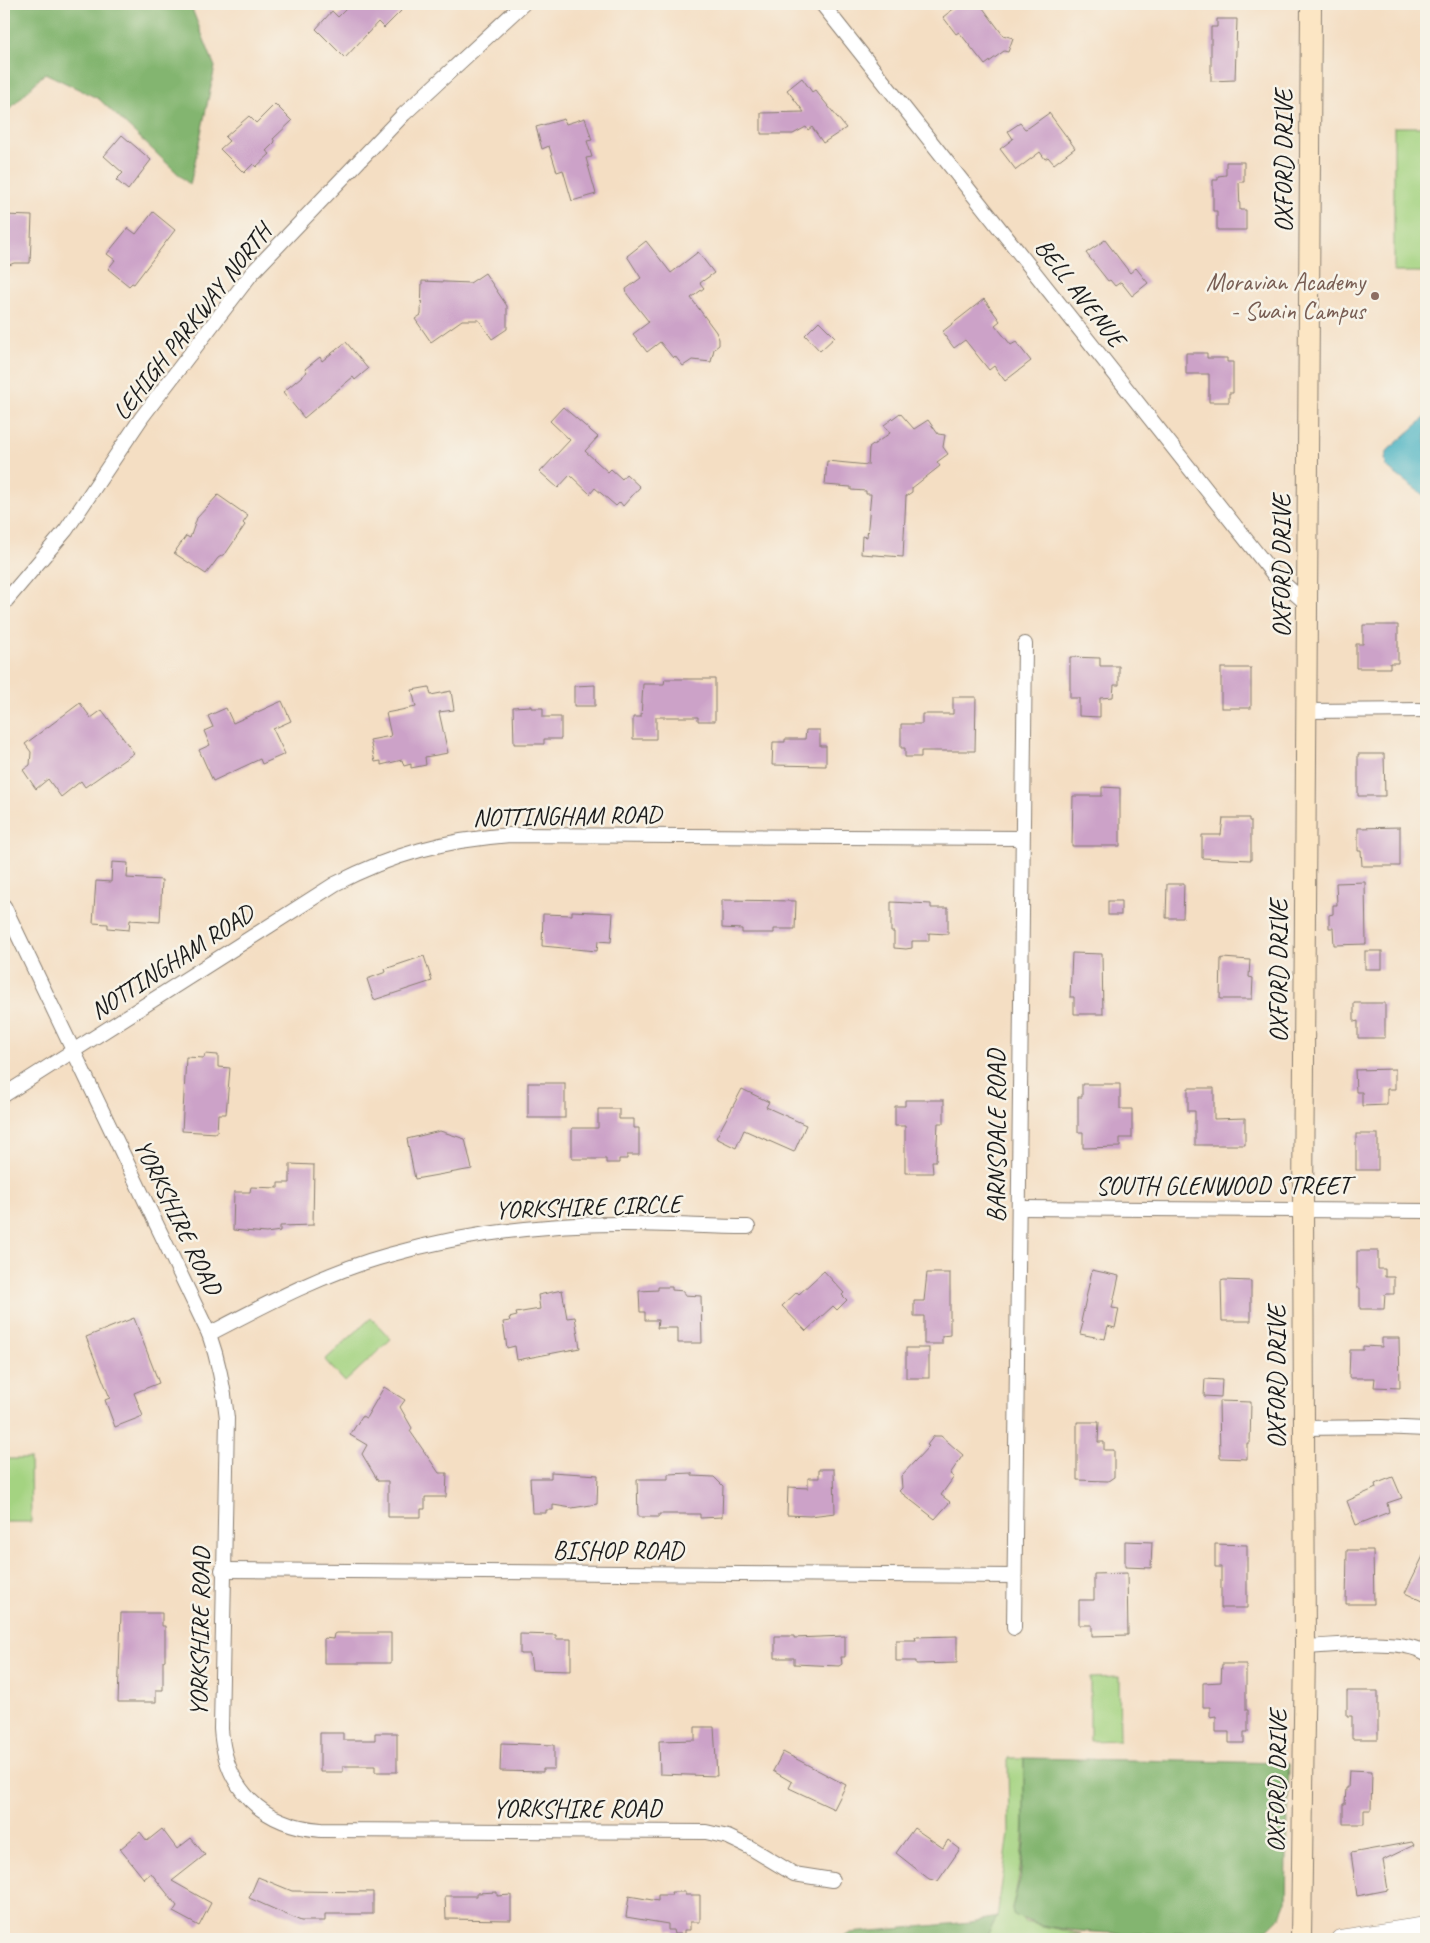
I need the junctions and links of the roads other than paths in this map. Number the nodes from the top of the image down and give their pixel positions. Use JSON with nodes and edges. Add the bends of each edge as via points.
{"nodes":[{"id":1,"x":523,"y":4,"type":"edge"},
{"id":2,"x":822,"y":4,"type":"edge"},
{"id":3,"x":1311,"y":4,"type":"edge"},
{"id":4,"x":4,"y":602,"type":"edge"},
{"id":5,"x":1308,"y":605,"type":"junction"},
{"id":6,"x":1025,"y":644,"type":"dead end"},
{"id":7,"x":1426,"y":710,"type":"edge"},
{"id":8,"x":1307,"y":711,"type":"junction"},
{"id":9,"x":1021,"y":838,"type":"junction"},
{"id":10,"x":4,"y":906,"type":"edge"},
{"id":11,"x":73,"y":1052,"type":"junction"},
{"id":12,"x":4,"y":1095,"type":"edge"},
{"id":13,"x":1020,"y":1208,"type":"junction"},
{"id":14,"x":1303,"y":1209,"type":"junction"},
{"id":15,"x":1426,"y":1210,"type":"edge"},
{"id":16,"x":748,"y":1227,"type":"dead end"},
{"id":17,"x":209,"y":1334,"type":"junction"},
{"id":18,"x":1304,"y":1428,"type":"junction"},
{"id":19,"x":1426,"y":1429,"type":"edge"},
{"id":20,"x":222,"y":1570,"type":"junction"},
{"id":21,"x":1014,"y":1576,"type":"junction"},
{"id":22,"x":1014,"y":1628,"type":"dead end"},
{"id":23,"x":1305,"y":1647,"type":"junction"},
{"id":24,"x":1426,"y":1653,"type":"edge"},
{"id":25,"x":832,"y":1880,"type":"dead end"},
{"id":26,"x":1426,"y":1926,"type":"edge"},
{"id":27,"x":1300,"y":1939,"type":"edge"},
{"id":28,"x":1340,"y":1939,"type":"edge"}],
"edges":[{"from":1,"to":4,"type":"street","name":"LEHIGH PARKWAY NORTH","via":[[404,114],[252,273],[142,417],[66,530]]},
{"from":2,"to":5,"type":"street","name":"BELL AVENUE","via":[[1274,575]]},
{"from":3,"to":5,"type":"main road","name":"OXFORD DRIVE"},
{"from":5,"to":8,"type":"main road","name":"OXFORD DRIVE"},
{"from":6,"to":9,"type":"street","name":"BARNSDALE ROAD"},
{"from":7,"to":8,"type":"street"},
{"from":8,"to":14,"type":"main road","name":"OXFORD DRIVE"},
{"from":9,"to":11,"type":"street","name":"NOTTINGHAM ROAD","via":[[510,835],[437,844],[368,867],[335,884]]},
{"from":9,"to":13,"type":"street","name":"BARNSDALE ROAD"},
{"from":10,"to":11,"type":"street","name":"YORKSHIRE ROAD"},
{"from":11,"to":12,"type":"street","name":"NOTTINGHAM ROAD"},
{"from":11,"to":17,"type":"street","name":"YORKSHIRE ROAD"},
{"from":13,"to":14,"type":"street","name":"SOUTH GLENWOOD STREET"},
{"from":13,"to":21,"type":"street","name":"BARNSDALE ROAD"},
{"from":14,"to":15,"type":"street","name":"SOUTH GLENWOOD STREET"},
{"from":14,"to":18,"type":"main road","name":"OXFORD DRIVE"},
{"from":16,"to":17,"type":"street","name":"YORKSHIRE CIRCLE","via":[[550,1226],[456,1238],[387,1255],[326,1278]]},
{"from":17,"to":20,"type":"street","name":"YORKSHIRE ROAD","via":[[224,1384],[227,1418]]},
{"from":18,"to":19,"type":"street"},
{"from":18,"to":23,"type":"main road","name":"OXFORD DRIVE"},
{"from":20,"to":21,"type":"street","name":"BISHOP ROAD"},
{"from":20,"to":25,"type":"street","name":"YORKSHIRE ROAD","via":[[220,1729],[223,1750],[236,1782],[248,1799],[284,1823],[322,1830],[706,1832],[728,1837],[749,1847],[794,1874]]},
{"from":21,"to":22,"type":"street","name":"BARNSDALE ROAD"},
{"from":23,"to":24,"type":"street","via":[[1402,1644]]},
{"from":23,"to":27,"type":"main road","name":"OXFORD DRIVE"},
{"from":26,"to":28,"type":"street"}]}
